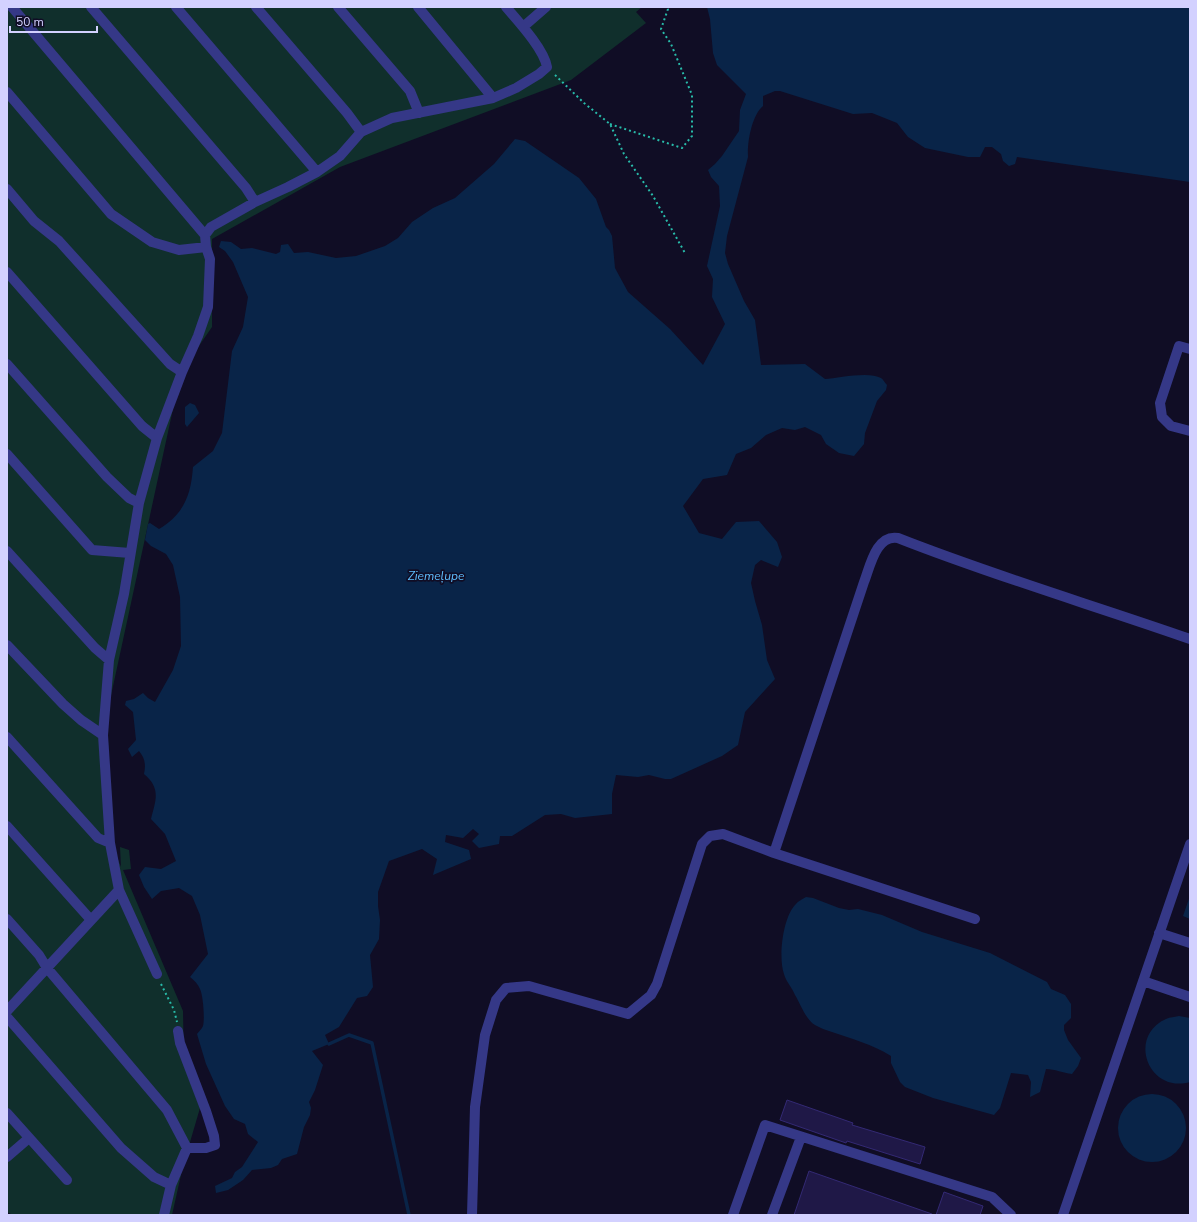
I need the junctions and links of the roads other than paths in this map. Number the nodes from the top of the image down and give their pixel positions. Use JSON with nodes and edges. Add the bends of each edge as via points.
{"nodes":[{"id":1,"x":12,"y":7,"type":"edge"},
{"id":2,"x":91,"y":7,"type":"edge"},
{"id":3,"x":176,"y":7,"type":"edge"},
{"id":4,"x":256,"y":7,"type":"edge"},
{"id":5,"x":338,"y":7,"type":"edge"},
{"id":6,"x":418,"y":7,"type":"edge"},
{"id":7,"x":506,"y":7,"type":"edge"},
{"id":8,"x":546,"y":7,"type":"edge"},
{"id":9,"x":523,"y":27,"type":"junction"},
{"id":10,"x":7,"y":92,"type":"edge"},
{"id":11,"x":493,"y":98,"type":"junction"},
{"id":12,"x":419,"y":113,"type":"junction"},
{"id":13,"x":361,"y":132,"type":"junction"},
{"id":14,"x":317,"y":172,"type":"junction"},
{"id":15,"x":7,"y":189,"type":"edge"},
{"id":16,"x":255,"y":202,"type":"junction"},
{"id":17,"x":206,"y":235,"type":"junction"},
{"id":18,"x":206,"y":247,"type":"junction"},
{"id":19,"x":7,"y":272,"type":"edge"},
{"id":20,"x":1190,"y":349,"type":"edge"},
{"id":21,"x":7,"y":364,"type":"edge"},
{"id":22,"x":182,"y":372,"type":"junction"},
{"id":23,"x":1190,"y":431,"type":"edge"},
{"id":24,"x":157,"y":438,"type":"junction"},
{"id":25,"x":7,"y":454,"type":"edge"},
{"id":26,"x":139,"y":502,"type":"junction"},
{"id":27,"x":7,"y":551,"type":"edge"},
{"id":28,"x":130,"y":553,"type":"junction"},
{"id":29,"x":1190,"y":639,"type":"edge"},
{"id":30,"x":7,"y":645,"type":"edge"},
{"id":31,"x":109,"y":660,"type":"junction"},
{"id":32,"x":103,"y":735,"type":"junction"},
{"id":33,"x":7,"y":737,"type":"edge"},
{"id":34,"x":7,"y":826,"type":"edge"},
{"id":35,"x":110,"y":843,"type":"junction"},
{"id":36,"x":1190,"y":844,"type":"edge"},
{"id":37,"x":774,"y":854,"type":"junction"},
{"id":38,"x":119,"y":890,"type":"junction"},
{"id":39,"x":7,"y":919,"type":"edge"},
{"id":40,"x":91,"y":920,"type":"junction"},
{"id":41,"x":975,"y":920,"type":"dead end"},
{"id":42,"x":1159,"y":933,"type":"junction"},
{"id":43,"x":1190,"y":943,"type":"edge"},
{"id":44,"x":47,"y":968,"type":"junction"},
{"id":45,"x":157,"y":974,"type":"road end"},
{"id":46,"x":1143,"y":981,"type":"junction"},
{"id":47,"x":1190,"y":997,"type":"edge"},
{"id":48,"x":7,"y":1011,"type":"edge"},
{"id":49,"x":7,"y":1017,"type":"edge"},
{"id":50,"x":178,"y":1031,"type":"road end"},
{"id":51,"x":7,"y":1113,"type":"edge"},
{"id":52,"x":802,"y":1137,"type":"junction"},
{"id":53,"x":29,"y":1138,"type":"junction"},
{"id":54,"x":187,"y":1148,"type":"junction"},
{"id":55,"x":7,"y":1157,"type":"edge"},
{"id":56,"x":67,"y":1180,"type":"dead end"},
{"id":57,"x":171,"y":1185,"type":"junction"},
{"id":58,"x":164,"y":1215,"type":"edge"},
{"id":59,"x":472,"y":1215,"type":"edge"},
{"id":60,"x":733,"y":1215,"type":"edge"},
{"id":61,"x":772,"y":1215,"type":"edge"},
{"id":62,"x":1011,"y":1215,"type":"edge"},
{"id":63,"x":1063,"y":1215,"type":"edge"}],
"edges":[{"from":1,"to":17,"type":"lane"},
{"from":2,"to":16,"type":"lane","via":[[246,188]]},
{"from":3,"to":14,"type":"lane"},
{"from":4,"to":13,"type":"lane"},
{"from":5,"to":12,"type":"lane","via":[[410,91]]},
{"from":6,"to":11,"type":"lane"},
{"from":7,"to":9,"type":"lane"},
{"from":8,"to":9,"type":"lane"},
{"from":9,"to":11,"type":"lane","via":[[546,59],[546,67],[532,79]]},
{"from":10,"to":18,"type":"lane","via":[[111,214],[152,242],[179,250]]},
{"from":11,"to":12,"type":"lane"},
{"from":12,"to":13,"type":"lane","via":[[392,118]]},
{"from":13,"to":14,"type":"lane","via":[[340,156]]},
{"from":14,"to":16,"type":"lane"},
{"from":15,"to":22,"type":"lane","via":[[34,221],[59,241],[170,364]]},
{"from":16,"to":17,"type":"lane","via":[[211,227]]},
{"from":17,"to":18,"type":"lane"},
{"from":18,"to":22,"type":"lane","via":[[210,259],[208,307]]},
{"from":19,"to":24,"type":"lane","via":[[142,426]]},
{"from":20,"to":23,"type":"lane","via":[[1179,346],[1160,403],[1162,417],[1171,426]]},
{"from":21,"to":26,"type":"lane","via":[[107,476],[129,498]]},
{"from":22,"to":24,"type":"lane"},
{"from":24,"to":26,"type":"lane"},
{"from":25,"to":28,"type":"lane","via":[[92,550]]},
{"from":26,"to":28,"type":"lane"},
{"from":27,"to":31,"type":"lane","via":[[95,648]]},
{"from":28,"to":31,"type":"lane","via":[[124,594]]},
{"from":29,"to":37,"type":"lane","via":[[892,536],[887,538],[880,545],[864,582]]},
{"from":30,"to":32,"type":"lane","via":[[63,704]]},
{"from":31,"to":32,"type":"lane"},
{"from":32,"to":35,"type":"lane"},
{"from":33,"to":35,"type":"lane","via":[[98,838]]},
{"from":34,"to":40,"type":"lane"},
{"from":35,"to":38,"type":"lane"},
{"from":36,"to":42,"type":"lane"},
{"from":37,"to":41,"type":"lane"},
{"from":37,"to":59,"type":"lane","via":[[723,834],[710,836],[702,844],[657,984],[651,995],[628,1014],[529,986],[506,988],[496,1000],[485,1035],[475,1107]]},
{"from":38,"to":40,"type":"lane"},
{"from":38,"to":45,"type":"lane"},
{"from":39,"to":44,"type":"lane","via":[[39,955]]},
{"from":40,"to":44,"type":"lane"},
{"from":42,"to":43,"type":"lane"},
{"from":42,"to":46,"type":"lane"},
{"from":44,"to":48,"type":"lane"},
{"from":44,"to":54,"type":"lane","via":[[167,1110]]},
{"from":46,"to":47,"type":"lane"},
{"from":46,"to":63,"type":"lane"},
{"from":49,"to":57,"type":"lane","via":[[121,1148],[154,1177]]},
{"from":50,"to":54,"type":"lane","via":[[214,1136],[214,1146]]},
{"from":51,"to":53,"type":"lane"},
{"from":52,"to":60,"type":"lane","via":[[766,1125]]},
{"from":52,"to":61,"type":"lane"},
{"from":52,"to":62,"type":"lane","via":[[992,1197]]},
{"from":53,"to":55,"type":"lane"},
{"from":53,"to":56,"type":"lane"},
{"from":54,"to":57,"type":"lane"},
{"from":57,"to":58,"type":"lane"}]}
